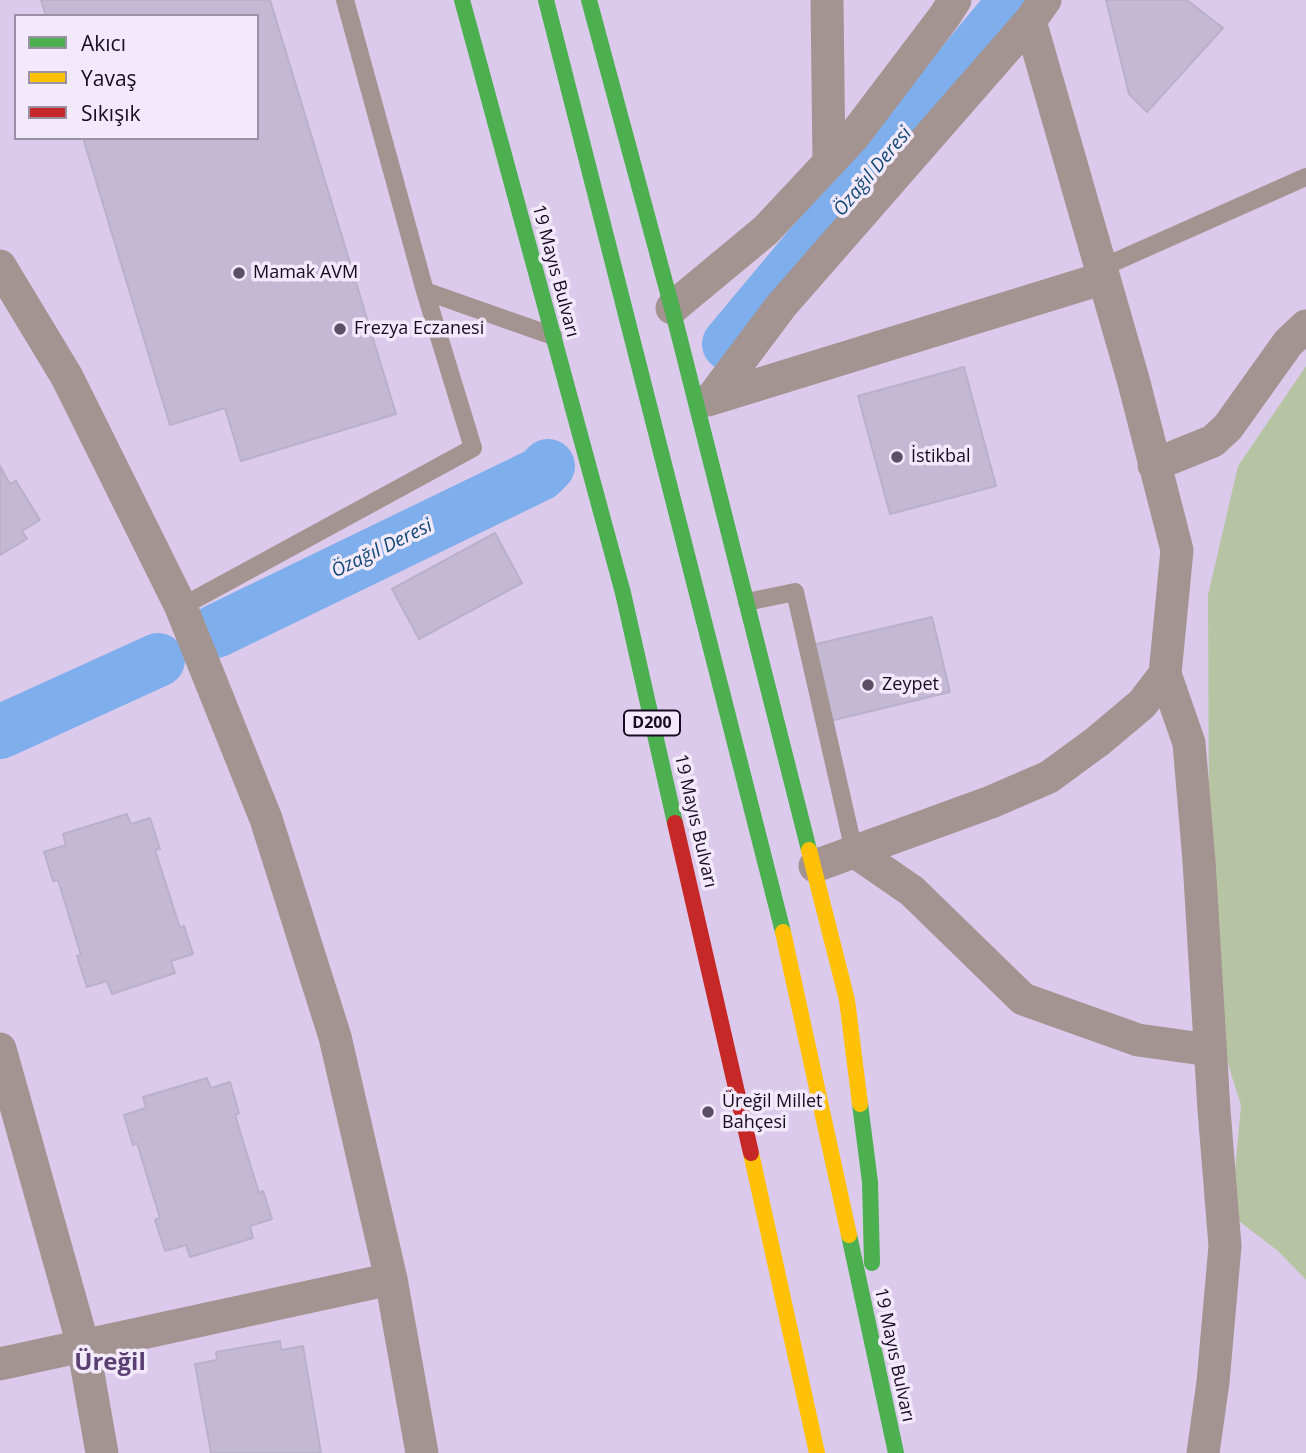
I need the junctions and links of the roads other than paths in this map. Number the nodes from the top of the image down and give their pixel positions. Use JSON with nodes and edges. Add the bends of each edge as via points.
{"nodes":[{"id":1,"x":345,"y":0,"type":"edge"},
{"id":2,"x":462,"y":0,"type":"edge"},
{"id":3,"x":546,"y":0,"type":"edge"},
{"id":4,"x":589,"y":0,"type":"edge"},
{"id":5,"x":827,"y":0,"type":"edge"},
{"id":6,"x":955,"y":0,"type":"edge"},
{"id":7,"x":1037,"y":10,"type":"edge"},
{"id":8,"x":829,"y":163,"type":"junction"},
{"id":9,"x":1306,"y":177,"type":"edge"},
{"id":10,"x":0,"y":266,"type":"edge"},
{"id":11,"x":1102,"y":273,"type":"junction"},
{"id":12,"x":425,"y":291,"type":"junction"},
{"id":13,"x":672,"y":308,"type":"junction"},
{"id":14,"x":1306,"y":326,"type":"edge"},
{"id":15,"x":553,"y":336,"type":"junction"},
{"id":16,"x":704,"y":401,"type":"junction"},
{"id":17,"x":1154,"y":465,"type":"junction"},
{"id":18,"x":675,"y":507,"type":"junction"},
{"id":19,"x":695,"y":523,"type":"dead end"},
{"id":20,"x":715,"y":540,"type":"dead end"},
{"id":21,"x":735,"y":556,"type":"junction"},
{"id":22,"x":747,"y":603,"type":"junction"},
{"id":23,"x":181,"y":607,"type":"junction"},
{"id":24,"x":1165,"y":674,"type":"junction"},
{"id":25,"x":854,"y":850,"type":"junction"},
{"id":26,"x":814,"y":866,"type":"junction"},
{"id":27,"x":0,"y":1049,"type":"edge"},
{"id":28,"x":1210,"y":1050,"type":"junction"},
{"id":29,"x":391,"y":1279,"type":"junction"},
{"id":30,"x":82,"y":1345,"type":"junction"},
{"id":31,"x":875,"y":1356,"type":"junction"},
{"id":32,"x":0,"y":1364,"type":"edge"},
{"id":33,"x":102,"y":1453,"type":"edge"},
{"id":34,"x":422,"y":1453,"type":"edge"},
{"id":35,"x":817,"y":1453,"type":"edge"},
{"id":36,"x":896,"y":1453,"type":"edge"},
{"id":37,"x":1203,"y":1453,"type":"edge"}],
"edges":[{"from":1,"to":12,"type":"lane"},
{"from":2,"to":15,"type":"highway","name":"19 Mayıs Bulvarı","number":"D200"},
{"from":3,"to":18,"type":"highway","name":"19 Mayıs Bulvarı"},
{"from":4,"to":13,"type":"highway"},
{"from":5,"to":8,"type":"street"},
{"from":6,"to":8,"type":"street"},
{"from":7,"to":11,"type":"street"},
{"from":7,"to":16,"type":"street"},
{"from":8,"to":13,"type":"street","via":[[766,230]]},
{"from":9,"to":11,"type":"lane"},
{"from":10,"to":23,"type":"street","via":[[67,377]]},
{"from":11,"to":16,"type":"street"},
{"from":11,"to":17,"type":"street"},
{"from":12,"to":15,"type":"lane"},
{"from":12,"to":23,"type":"lane","via":[[473,449]]},
{"from":13,"to":16,"type":"highway"},
{"from":14,"to":17,"type":"street","via":[[1288,342],[1228,427],[1213,441]]},
{"from":15,"to":35,"type":"highway","name":"19 Mayıs Bulvarı","number":"D200","via":[[623,593]]},
{"from":16,"to":21,"type":"highway"},
{"from":17,"to":24,"type":"street","via":[[1177,550]]},
{"from":18,"to":19,"type":"highway"},
{"from":18,"to":31,"type":"highway","name":"19 Mayıs Bulvarı","via":[[788,951]]},
{"from":20,"to":21,"type":"highway"},
{"from":21,"to":22,"type":"highway"},
{"from":22,"to":25,"type":"lane","via":[[795,592]]},
{"from":22,"to":26,"type":"highway"},
{"from":23,"to":29,"type":"street","via":[[266,819],[331,1024]]},
{"from":24,"to":25,"type":"street","via":[[1142,704],[1049,777]]},
{"from":24,"to":28,"type":"street","via":[[1189,743]]},
{"from":25,"to":26,"type":"street"},
{"from":25,"to":28,"type":"street","via":[[912,891],[1023,999],[1138,1040]]},
{"from":26,"to":31,"type":"highway","via":[[847,1000],[869,1170]]},
{"from":27,"to":30,"type":"street"},
{"from":28,"to":37,"type":"street","via":[[1225,1246]]},
{"from":29,"to":30,"type":"street"},
{"from":29,"to":34,"type":"street"},
{"from":30,"to":32,"type":"street"},
{"from":30,"to":33,"type":"street"},
{"from":31,"to":36,"type":"highway","name":"19 Mayıs Bulvarı"}]}
